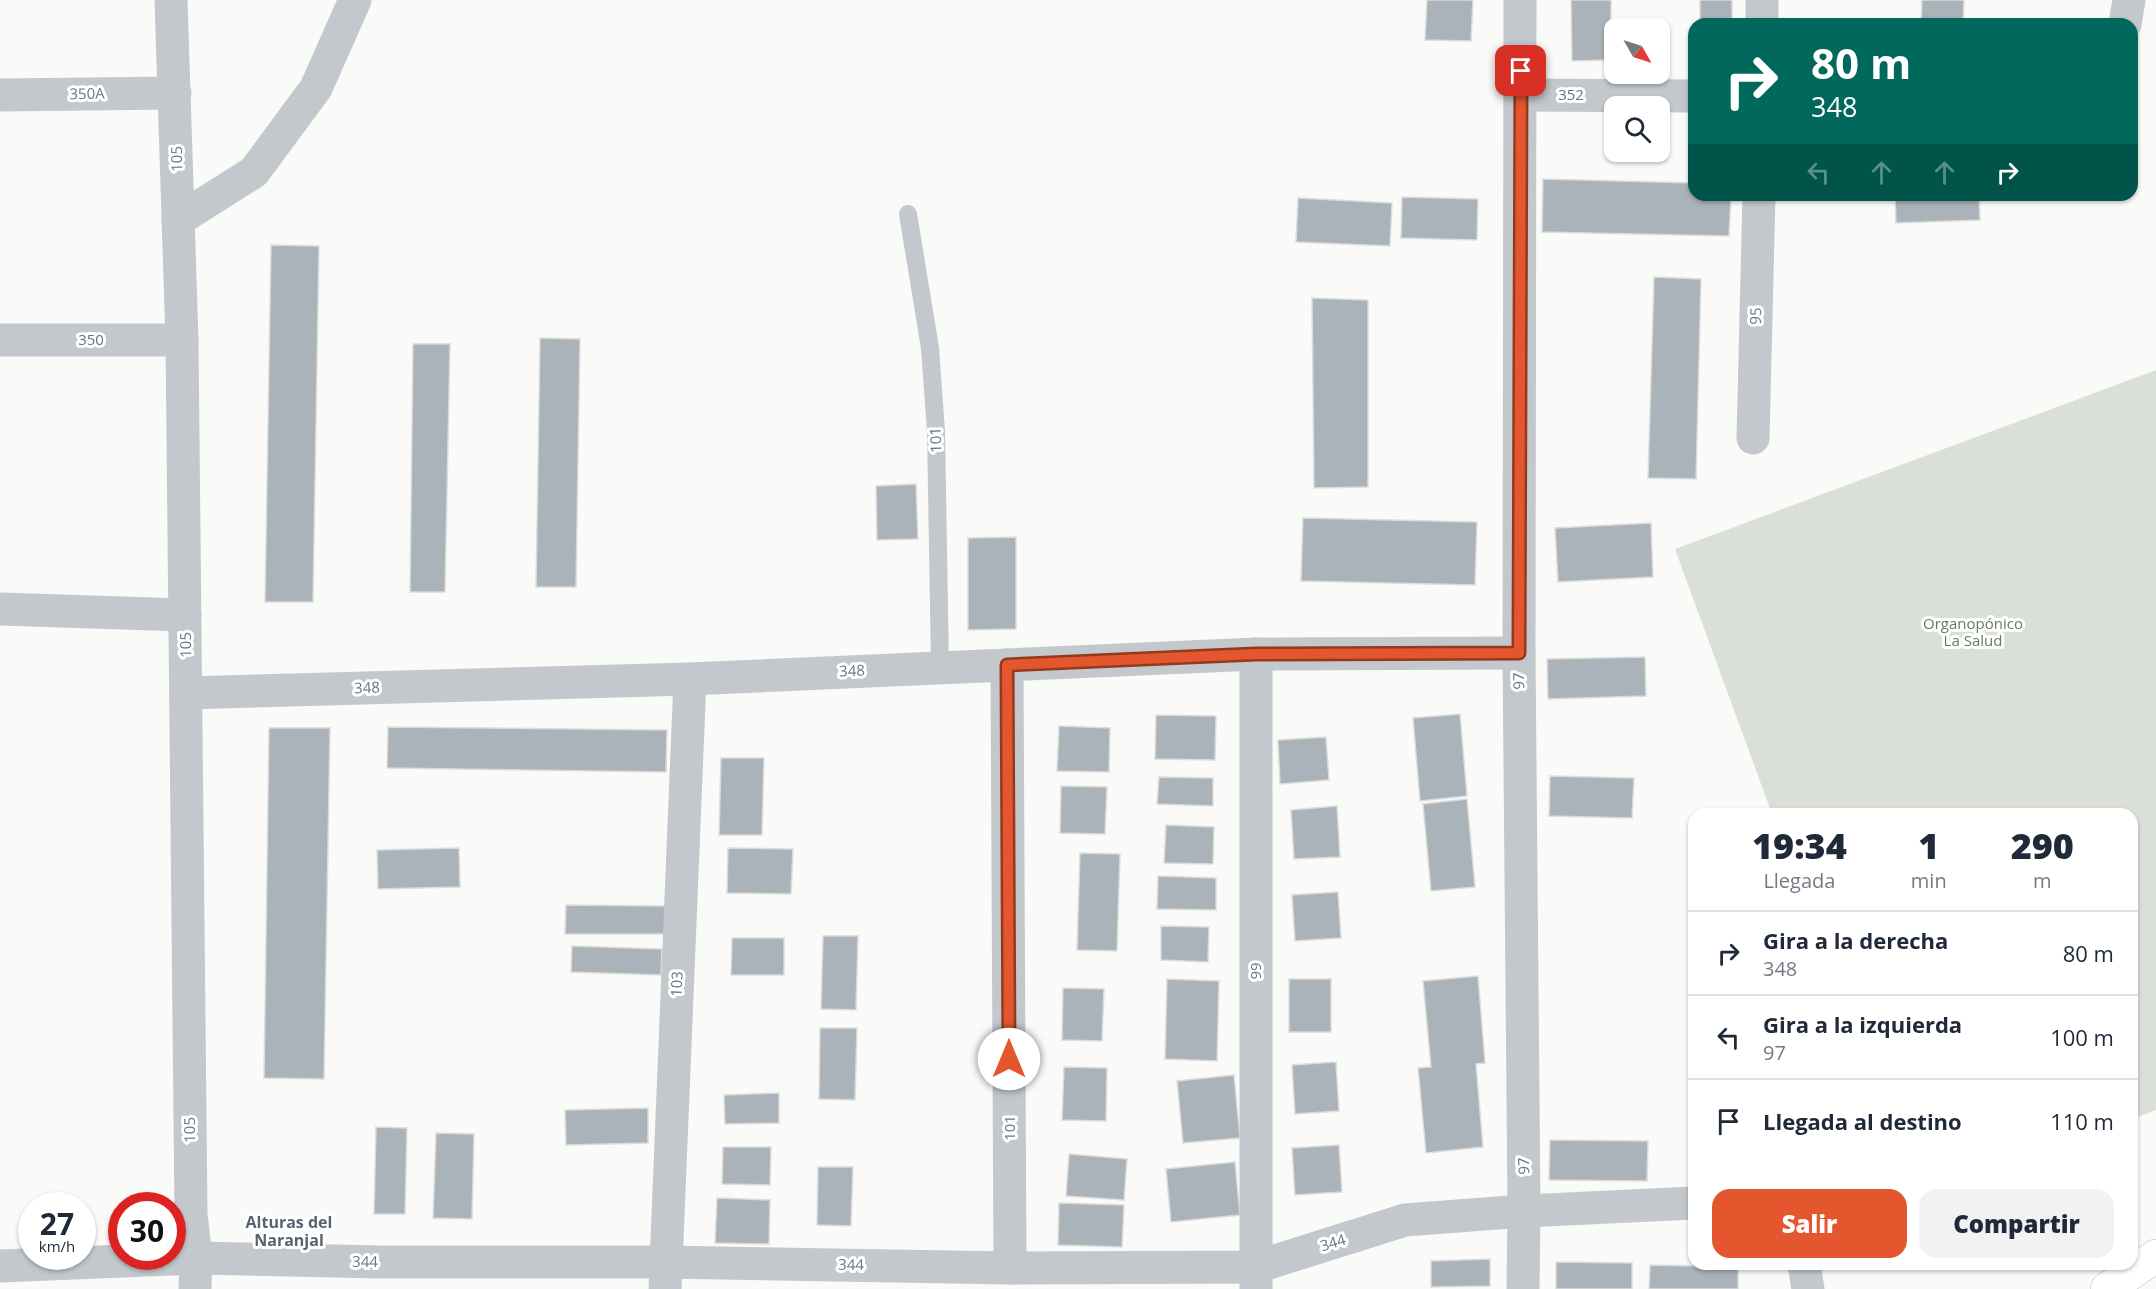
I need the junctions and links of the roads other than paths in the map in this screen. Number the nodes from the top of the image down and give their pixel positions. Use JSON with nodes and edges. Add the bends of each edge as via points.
{"nodes":[{"id":1,"x":171,"y":0,"type":"edge"},
{"id":2,"x":355,"y":0,"type":"edge"},
{"id":3,"x":1520,"y":0,"type":"edge"},
{"id":4,"x":1762,"y":0,"type":"edge"},
{"id":5,"x":2129,"y":0,"type":"edge"},
{"id":6,"x":1762,"y":18,"type":"edge"},
{"id":7,"x":2126,"y":18,"type":"edge"},
{"id":8,"x":175,"y":93,"type":"junction"},
{"id":9,"x":0,"y":95,"type":"edge"},
{"id":10,"x":1521,"y":95,"type":"junction"},
{"id":11,"x":1688,"y":96,"type":"edge"},
{"id":12,"x":1759,"y":201,"type":"edge"},
{"id":13,"x":908,"y":214,"type":"dead end"},
{"id":14,"x":178,"y":220,"type":"junction"},
{"id":15,"x":0,"y":340,"type":"edge"},
{"id":16,"x":182,"y":340,"type":"junction"},
{"id":17,"x":1753,"y":438,"type":"dead end"},
{"id":18,"x":0,"y":609,"type":"edge"},
{"id":19,"x":185,"y":615,"type":"junction"},
{"id":20,"x":1519,"y":653,"type":"junction"},
{"id":21,"x":1256,"y":654,"type":"junction"},
{"id":22,"x":1007,"y":665,"type":"junction"},
{"id":23,"x":940,"y":667,"type":"junction"},
{"id":24,"x":690,"y":679,"type":"junction"},
{"id":25,"x":186,"y":693,"type":"junction"},
{"id":26,"x":1688,"y":1203,"type":"edge"},
{"id":27,"x":1524,"y":1211,"type":"junction"},
{"id":28,"x":2156,"y":1257,"type":"edge"},
{"id":29,"x":0,"y":1266,"type":"edge"},
{"id":30,"x":1010,"y":1268,"type":"junction"},
{"id":31,"x":2138,"y":1269,"type":"edge"},
{"id":32,"x":1805,"y":1270,"type":"edge"},
{"id":33,"x":2136,"y":1270,"type":"edge"},
{"id":34,"x":195,"y":1274,"type":"edge"},
{"id":35,"x":665,"y":1275,"type":"edge"},
{"id":36,"x":381,"y":1276,"type":"edge"},
{"id":37,"x":932,"y":1278,"type":"edge"},
{"id":38,"x":1256,"y":1278,"type":"edge"},
{"id":39,"x":1523,"y":1289,"type":"edge"},
{"id":40,"x":1808,"y":1289,"type":"edge"},
{"id":41,"x":2108,"y":1289,"type":"edge"}],
"edges":[{"from":1,"to":8,"type":"street","name":"105"},
{"from":2,"to":14,"type":"street","via":[[316,88],[254,172]]},
{"from":3,"to":10,"type":"street","name":"97"},
{"from":4,"to":6,"type":"street"},
{"from":5,"to":7,"type":"street"},
{"from":8,"to":9,"type":"street","name":"350A"},
{"from":8,"to":14,"type":"street","name":"105"},
{"from":10,"to":11,"type":"street","name":"352"},
{"from":10,"to":20,"type":"street","name":"97"},
{"from":12,"to":17,"type":"street","name":"95"},
{"from":13,"to":23,"type":"lane","name":"101","via":[[930,348],[936,431]]},
{"from":14,"to":16,"type":"street","name":"105"},
{"from":15,"to":16,"type":"street","name":"350"},
{"from":16,"to":19,"type":"street","name":"105"},
{"from":18,"to":19,"type":"street"},
{"from":19,"to":25,"type":"street","name":"105"},
{"from":20,"to":21,"type":"street","name":"348"},
{"from":20,"to":27,"type":"street","name":"97"},
{"from":21,"to":22,"type":"street","name":"348"},
{"from":21,"to":38,"type":"street","name":"99"},
{"from":22,"to":23,"type":"street","name":"348"},
{"from":22,"to":30,"type":"street","name":"101"},
{"from":23,"to":24,"type":"street","name":"348"},
{"from":24,"to":25,"type":"street","name":"348"},
{"from":24,"to":35,"type":"street","name":"103"},
{"from":25,"to":34,"type":"street","name":"105","via":[[191,1214]]},
{"from":26,"to":27,"type":"street","name":"344"},
{"from":27,"to":38,"type":"street","name":"344","via":[[1405,1220]]},
{"from":27,"to":39,"type":"street","name":"97"},
{"from":28,"to":31,"type":"street"},
{"from":29,"to":34,"type":"street","name":"344"},
{"from":30,"to":37,"type":"street","name":"344"},
{"from":30,"to":38,"type":"street","name":"344"},
{"from":32,"to":40,"type":"street"},
{"from":33,"to":41,"type":"street"},
{"from":34,"to":36,"type":"street","name":"344"},
{"from":35,"to":36,"type":"street","name":"344"},
{"from":35,"to":37,"type":"street","name":"344"}]}
